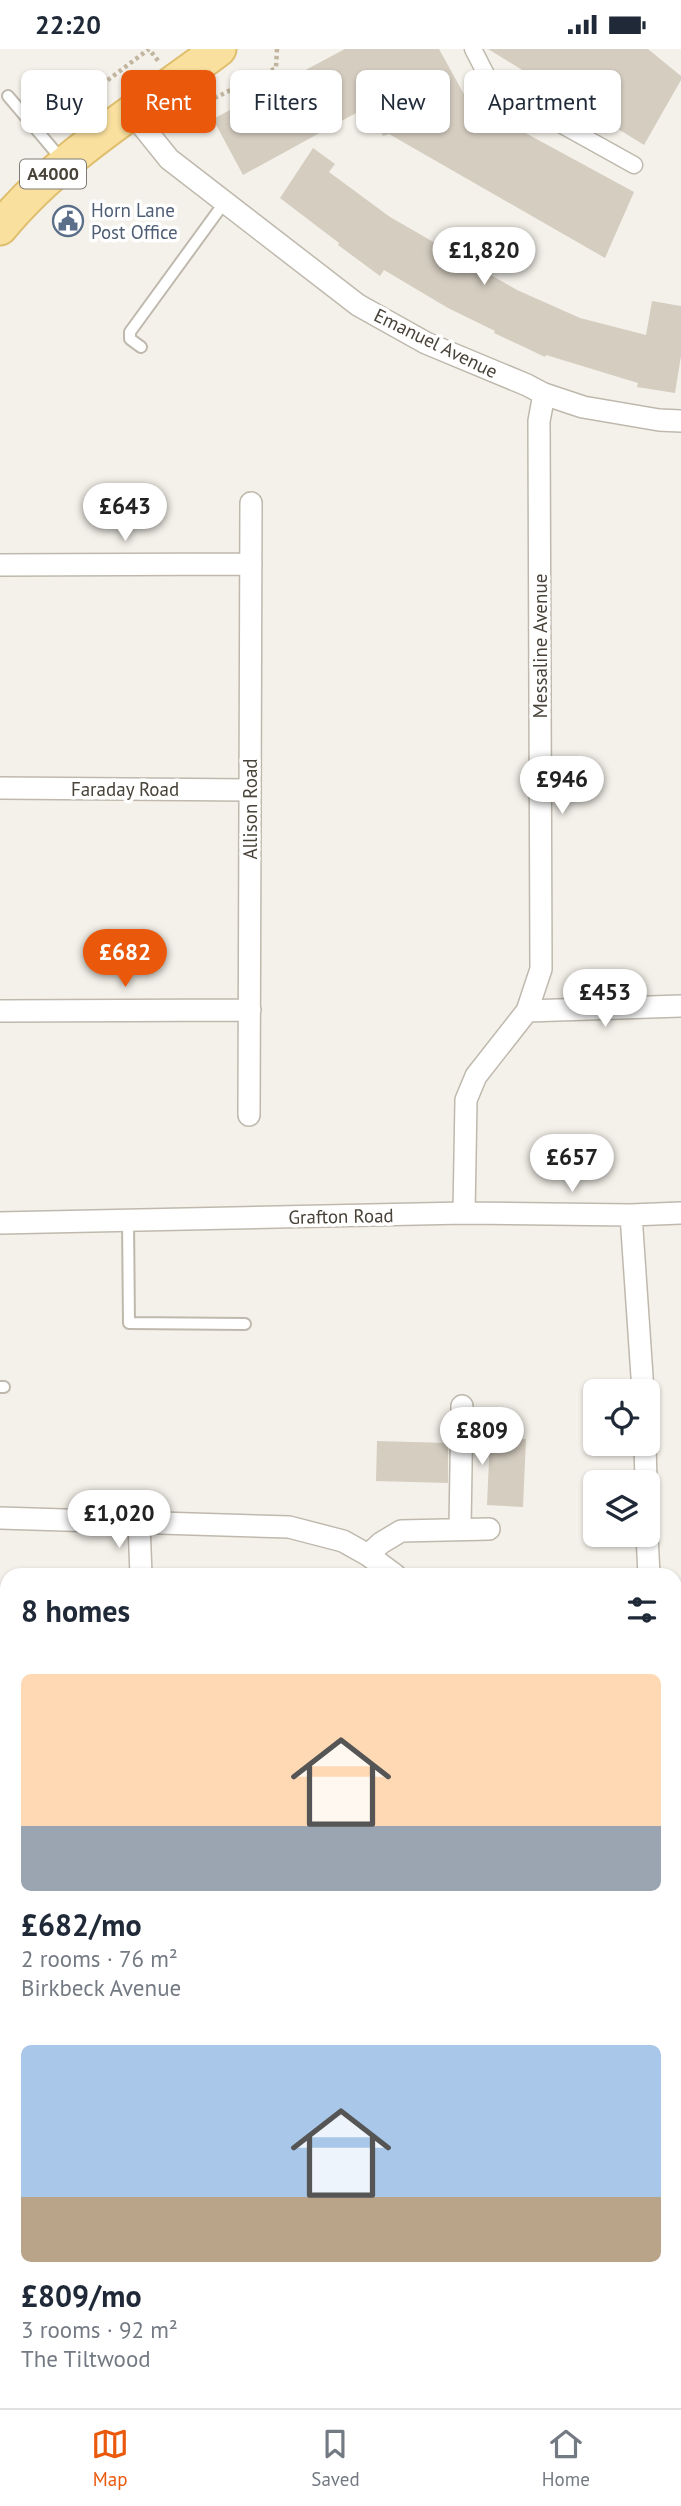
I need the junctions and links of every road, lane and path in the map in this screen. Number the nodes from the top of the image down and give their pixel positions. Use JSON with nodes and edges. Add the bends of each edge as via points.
{"nodes":[{"id":1,"x":219,"y":49,"type":"edge"},
{"id":2,"x":277,"y":49,"type":"edge"},
{"id":3,"x":473,"y":49,"type":"edge"},
{"id":4,"x":160,"y":64,"type":"dead end"},
{"id":5,"x":190,"y":70,"type":"edge"},
{"id":6,"x":119,"y":73,"type":"junction"},
{"id":7,"x":121,"y":76,"type":"edge"},
{"id":8,"x":8,"y":96,"type":"dead end"},
{"id":9,"x":216,"y":97,"type":"edge"},
{"id":10,"x":121,"y":118,"type":"edge"},
{"id":11,"x":148,"y":133,"type":"edge"},
{"id":12,"x":55,"y":151,"type":"junction"},
{"id":13,"x":634,"y":165,"type":"dead end"},
{"id":14,"x":224,"y":203,"type":"junction"},
{"id":15,"x":0,"y":228,"type":"edge"},
{"id":16,"x":141,"y":347,"type":"dead end"},
{"id":17,"x":544,"y":394,"type":"junction"},
{"id":18,"x":681,"y":421,"type":"edge"},
{"id":19,"x":251,"y":503,"type":"dead end"},
{"id":20,"x":251,"y":564,"type":"junction"},
{"id":21,"x":0,"y":565,"type":"edge"},
{"id":22,"x":0,"y":788,"type":"edge"},
{"id":23,"x":250,"y":790,"type":"junction"},
{"id":24,"x":681,"y":1006,"type":"edge"},
{"id":25,"x":0,"y":1010,"type":"edge"},
{"id":26,"x":250,"y":1010,"type":"junction"},
{"id":27,"x":527,"y":1011,"type":"junction"},
{"id":28,"x":249,"y":1115,"type":"dead end"},
{"id":29,"x":464,"y":1213,"type":"junction"},
{"id":30,"x":681,"y":1213,"type":"edge"},
{"id":31,"x":631,"y":1216,"type":"junction"},
{"id":32,"x":128,"y":1220,"type":"junction"},
{"id":33,"x":0,"y":1223,"type":"edge"},
{"id":34,"x":245,"y":1324,"type":"dead end"},
{"id":35,"x":642,"y":1379,"type":"edge"},
{"id":36,"x":462,"y":1406,"type":"dead end"},
{"id":37,"x":0,"y":1518,"type":"edge"},
{"id":38,"x":139,"y":1523,"type":"junction"},
{"id":39,"x":460,"y":1528,"type":"junction"},
{"id":40,"x":489,"y":1529,"type":"dead end"},
{"id":41,"x":648,"y":1547,"type":"edge"},
{"id":42,"x":368,"y":1556,"type":"junction"},
{"id":43,"x":141,"y":1568,"type":"edge"},
{"id":44,"x":385,"y":1568,"type":"edge"},
{"id":45,"x":649,"y":1568,"type":"edge"}],
"edges":[{"from":1,"to":5,"type":"main road","number":"A4000"},
{"from":2,"to":9,"type":"path","via":[[276,68]]},
{"from":3,"to":13,"type":"street","via":[[492,86]]},
{"from":4,"to":6,"type":"path","via":[[149,49]]},
{"from":6,"to":7,"type":"path"},
{"from":6,"to":12,"type":"path","via":[[55,123]]},
{"from":8,"to":12,"type":"lane"},
{"from":10,"to":12,"type":"main road","number":"A4000"},
{"from":11,"to":14,"type":"street","name":"Emanuel Avenue","via":[[169,159]]},
{"from":12,"to":15,"type":"main road","number":"A4000"},
{"from":14,"to":16,"type":"lane","via":[[130,332],[130,339]]},
{"from":14,"to":17,"type":"street","name":"Emanuel Avenue","via":[[358,305],[426,342]]},
{"from":17,"to":18,"type":"street","name":"Emanuel Avenue","via":[[583,407]]},
{"from":17,"to":27,"type":"street","name":"Messaline Avenue","via":[[539,421],[541,969]]},
{"from":19,"to":20,"type":"street","name":"Allison Road"},
{"from":20,"to":21,"type":"street"},
{"from":20,"to":23,"type":"street","name":"Allison Road"},
{"from":22,"to":23,"type":"street","name":"Faraday Road"},
{"from":23,"to":26,"type":"street","name":"Allison Road"},
{"from":24,"to":27,"type":"street"},
{"from":25,"to":26,"type":"street"},
{"from":26,"to":28,"type":"street","name":"Allison Road"},
{"from":27,"to":29,"type":"street","name":"Messaline Avenue","via":[[476,1076],[466,1100]]},
{"from":29,"to":31,"type":"street","name":"Grafton Road"},
{"from":29,"to":32,"type":"street","name":"Grafton Road"},
{"from":30,"to":31,"type":"street","name":"Grafton Road"},
{"from":31,"to":35,"type":"street"},
{"from":32,"to":33,"type":"street","name":"Grafton Road"},
{"from":32,"to":34,"type":"lane","via":[[129,1322]]},
{"from":36,"to":39,"type":"street"},
{"from":37,"to":38,"type":"street"},
{"from":38,"to":42,"type":"street","via":[[289,1527],[343,1541]]},
{"from":38,"to":43,"type":"street"},
{"from":39,"to":40,"type":"street"},
{"from":39,"to":42,"type":"street","via":[[401,1531]]},
{"from":41,"to":45,"type":"street"},
{"from":42,"to":44,"type":"street"}]}
